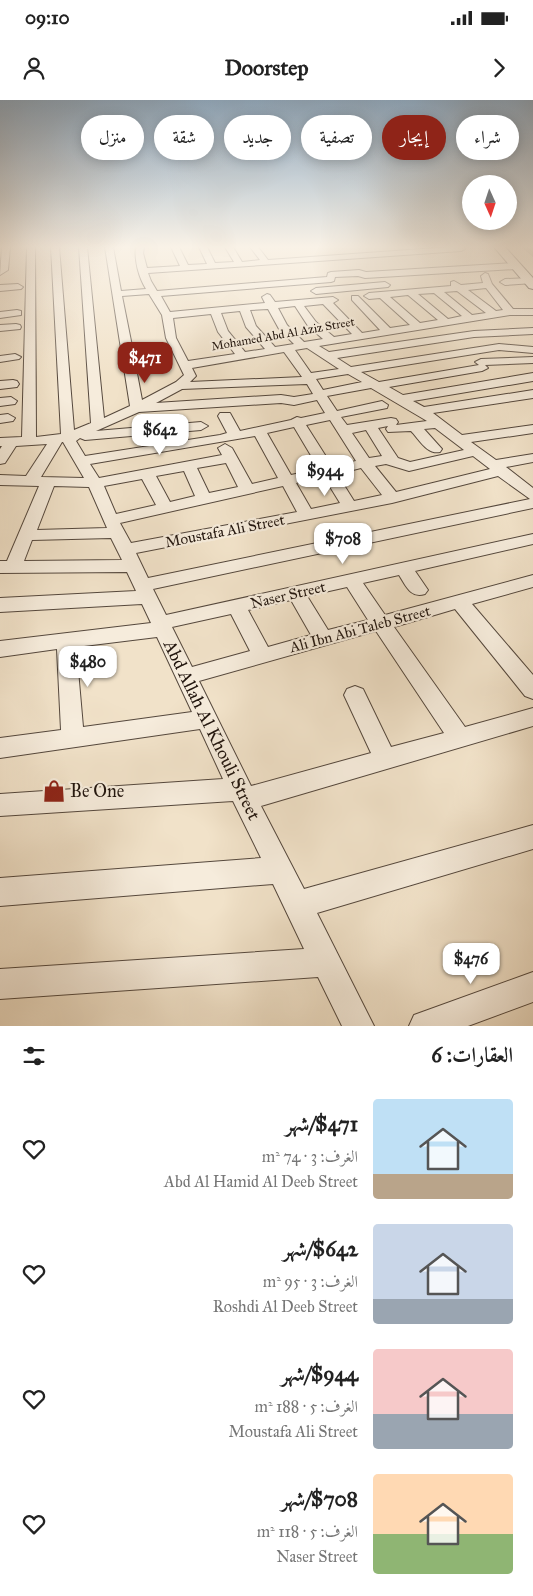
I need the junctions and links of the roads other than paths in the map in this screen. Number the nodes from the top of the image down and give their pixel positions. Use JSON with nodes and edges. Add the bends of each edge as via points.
{"nodes":[{"id":1,"x":3,"y":290,"type":"edge"},
{"id":2,"x":87,"y":290,"type":"edge"},
{"id":3,"x":116,"y":290,"type":"edge"},
{"id":4,"x":129,"y":290,"type":"edge"},
{"id":5,"x":154,"y":290,"type":"edge"},
{"id":6,"x":319,"y":290,"type":"edge"},
{"id":7,"x":433,"y":290,"type":"edge"},
{"id":8,"x":436,"y":290,"type":"edge"},
{"id":9,"x":462,"y":290,"type":"edge"},
{"id":10,"x":494,"y":290,"type":"edge"},
{"id":11,"x":310,"y":291,"type":"dead end"},
{"id":12,"x":410,"y":292,"type":"junction"},
{"id":13,"x":44,"y":293,"type":"joint"},
{"id":14,"x":117,"y":294,"type":"junction"},
{"id":15,"x":382,"y":295,"type":"junction"},
{"id":16,"x":0,"y":296,"type":"edge"},
{"id":17,"x":266,"y":296,"type":"dead end"},
{"id":18,"x":355,"y":298,"type":"junction"},
{"id":19,"x":18,"y":300,"type":"junction"},
{"id":20,"x":325,"y":300,"type":"junction"},
{"id":21,"x":516,"y":300,"type":"dead end"},
{"id":22,"x":200,"y":302,"type":"dead end"},
{"id":23,"x":297,"y":303,"type":"junction"},
{"id":24,"x":0,"y":305,"type":"edge"},
{"id":25,"x":271,"y":305,"type":"junction"},
{"id":26,"x":505,"y":307,"type":"junction"},
{"id":27,"x":533,"y":307,"type":"edge"},
{"id":28,"x":244,"y":308,"type":"junction"},
{"id":29,"x":165,"y":310,"type":"junction"},
{"id":30,"x":215,"y":311,"type":"junction"},
{"id":31,"x":533,"y":312,"type":"edge"},
{"id":32,"x":494,"y":314,"type":"junction"},
{"id":33,"x":0,"y":315,"type":"edge"},
{"id":34,"x":470,"y":318,"type":"junction"},
{"id":35,"x":446,"y":322,"type":"junction"},
{"id":36,"x":417,"y":326,"type":"junction"},
{"id":37,"x":0,"y":328,"type":"edge"},
{"id":38,"x":387,"y":331,"type":"junction"},
{"id":39,"x":533,"y":331,"type":"edge"},
{"id":40,"x":358,"y":335,"type":"junction"},
{"id":41,"x":0,"y":338,"type":"edge"},
{"id":42,"x":331,"y":340,"type":"junction"},
{"id":43,"x":15,"y":342,"type":"junction"},
{"id":44,"x":305,"y":344,"type":"junction"},
{"id":45,"x":287,"y":348,"type":"junction"},
{"id":46,"x":0,"y":349,"type":"edge"},
{"id":47,"x":272,"y":350,"type":"junction"},
{"id":48,"x":533,"y":350,"type":"edge"},
{"id":49,"x":242,"y":355,"type":"junction"},
{"id":50,"x":0,"y":359,"type":"edge"},
{"id":51,"x":330,"y":359,"type":"junction"},
{"id":52,"x":533,"y":360,"type":"edge"},
{"id":53,"x":156,"y":366,"type":"dead end"},
{"id":54,"x":130,"y":368,"type":"junction"},
{"id":55,"x":347,"y":369,"type":"junction"},
{"id":56,"x":188,"y":370,"type":"junction"},
{"id":57,"x":306,"y":373,"type":"junction"},
{"id":58,"x":531,"y":380,"type":"edge"},
{"id":59,"x":13,"y":384,"type":"dead end"},
{"id":60,"x":0,"y":385,"type":"edge"},
{"id":61,"x":180,"y":385,"type":"junction"},
{"id":62,"x":374,"y":385,"type":"junction"},
{"id":63,"x":533,"y":394,"type":"edge"},
{"id":64,"x":320,"y":395,"type":"junction"},
{"id":65,"x":401,"y":399,"type":"junction"},
{"id":66,"x":382,"y":405,"type":"dead end"},
{"id":67,"x":137,"y":408,"type":"junction"},
{"id":68,"x":422,"y":411,"type":"junction"},
{"id":69,"x":268,"y":413,"type":"dead end"},
{"id":70,"x":332,"y":414,"type":"junction"},
{"id":71,"x":224,"y":416,"type":"dead end"},
{"id":72,"x":297,"y":422,"type":"junction"},
{"id":73,"x":440,"y":423,"type":"junction"},
{"id":74,"x":98,"y":425,"type":"junction"},
{"id":75,"x":201,"y":426,"type":"dead end"},
{"id":76,"x":277,"y":426,"type":"junction"},
{"id":77,"x":370,"y":426,"type":"junction"},
{"id":78,"x":414,"y":426,"type":"junction"},
{"id":79,"x":533,"y":429,"type":"edge"},
{"id":80,"x":258,"y":430,"type":"junction"},
{"id":81,"x":343,"y":430,"type":"junction"},
{"id":82,"x":235,"y":435,"type":"junction"},
{"id":83,"x":68,"y":437,"type":"junction"},
{"id":84,"x":220,"y":439,"type":"junction"},
{"id":85,"x":461,"y":439,"type":"junction"},
{"id":86,"x":6,"y":442,"type":"edge"},
{"id":87,"x":29,"y":442,"type":"junction"},
{"id":88,"x":435,"y":450,"type":"dead end"},
{"id":89,"x":476,"y":451,"type":"junction"},
{"id":90,"x":230,"y":458,"type":"junction"},
{"id":91,"x":533,"y":458,"type":"edge"},
{"id":92,"x":0,"y":460,"type":"edge"},
{"id":93,"x":392,"y":460,"type":"junction"},
{"id":94,"x":82,"y":461,"type":"junction"},
{"id":95,"x":365,"y":463,"type":"junction"},
{"id":96,"x":189,"y":466,"type":"junction"},
{"id":97,"x":496,"y":468,"type":"junction"},
{"id":98,"x":327,"y":471,"type":"junction"},
{"id":99,"x":147,"y":473,"type":"junction"},
{"id":100,"x":287,"y":480,"type":"junction"},
{"id":101,"x":31,"y":481,"type":"junction"},
{"id":102,"x":48,"y":482,"type":"junction"},
{"id":103,"x":2,"y":483,"type":"edge"},
{"id":104,"x":95,"y":483,"type":"junction"},
{"id":105,"x":247,"y":489,"type":"junction"},
{"id":106,"x":533,"y":495,"type":"edge"},
{"id":107,"x":392,"y":498,"type":"junction"},
{"id":108,"x":204,"y":499,"type":"junction"},
{"id":109,"x":533,"y":503,"type":"edge"},
{"id":110,"x":349,"y":506,"type":"junction"},
{"id":111,"x":165,"y":508,"type":"junction"},
{"id":112,"x":307,"y":515,"type":"junction"},
{"id":113,"x":26,"y":536,"type":"junction"},
{"id":114,"x":533,"y":539,"type":"edge"},
{"id":115,"x":129,"y":558,"type":"junction"},
{"id":116,"x":6,"y":567,"type":"edge"},
{"id":117,"x":403,"y":568,"type":"junction"},
{"id":118,"x":351,"y":580,"type":"junction"},
{"id":119,"x":533,"y":580,"type":"edge"},
{"id":120,"x":419,"y":590,"type":"dead end"},
{"id":121,"x":296,"y":593,"type":"junction"},
{"id":122,"x":460,"y":602,"type":"junction"},
{"id":123,"x":0,"y":605,"type":"edge"},
{"id":124,"x":237,"y":606,"type":"junction"},
{"id":125,"x":381,"y":623,"type":"junction"},
{"id":126,"x":162,"y":626,"type":"junction"},
{"id":127,"x":323,"y":639,"type":"junction"},
{"id":128,"x":66,"y":642,"type":"junction"},
{"id":129,"x":0,"y":649,"type":"edge"},
{"id":130,"x":263,"y":656,"type":"junction"},
{"id":131,"x":186,"y":677,"type":"junction"},
{"id":132,"x":533,"y":690,"type":"edge"},
{"id":133,"x":355,"y":695,"type":"dead end"},
{"id":134,"x":533,"y":717,"type":"edge"},
{"id":135,"x":206,"y":719,"type":"junction"},
{"id":136,"x":73,"y":737,"type":"junction"},
{"id":137,"x":460,"y":738,"type":"junction"},
{"id":138,"x":0,"y":748,"type":"edge"},
{"id":139,"x":384,"y":759,"type":"junction"},
{"id":140,"x":242,"y":794,"type":"junction"},
{"id":141,"x":0,"y":806,"type":"edge"},
{"id":142,"x":533,"y":837,"type":"edge"},
{"id":143,"x":280,"y":870,"type":"junction"},
{"id":144,"x":0,"y":892,"type":"edge"},
{"id":145,"x":298,"y":905,"type":"junction"},
{"id":146,"x":326,"y":962,"type":"junction"},
{"id":147,"x":0,"y":984,"type":"edge"},
{"id":148,"x":533,"y":987,"type":"edge"},
{"id":149,"x":358,"y":1026,"type":"edge"},
{"id":150,"x":425,"y":1026,"type":"edge"}],
"edges":[{"from":1,"to":19,"type":"street"},
{"from":2,"to":74,"type":"street"},
{"from":3,"to":14,"type":"street"},
{"from":4,"to":14,"type":"street"},
{"from":5,"to":29,"type":"street"},
{"from":6,"to":11,"type":"street"},
{"from":7,"to":12,"type":"street"},
{"from":8,"to":34,"type":"street"},
{"from":9,"to":32,"type":"street"},
{"from":10,"to":26,"type":"street"},
{"from":12,"to":15,"type":"street"},
{"from":12,"to":35,"type":"street"},
{"from":13,"to":83,"type":"street"},
{"from":13,"to":87,"type":"street"},
{"from":14,"to":54,"type":"street"},
{"from":15,"to":18,"type":"street"},
{"from":15,"to":36,"type":"street"},
{"from":16,"to":19,"type":"street"},
{"from":17,"to":25,"type":"street"},
{"from":18,"to":20,"type":"street"},
{"from":18,"to":38,"type":"street"},
{"from":19,"to":24,"type":"street"},
{"from":19,"to":33,"type":"street"},
{"from":20,"to":23,"type":"street"},
{"from":20,"to":40,"type":"street"},
{"from":21,"to":26,"type":"street"},
{"from":22,"to":29,"type":"street"},
{"from":23,"to":25,"type":"street"},
{"from":23,"to":42,"type":"street","via":[[312,324]]},
{"from":25,"to":28,"type":"street"},
{"from":25,"to":44,"type":"street","via":[[283,327]]},
{"from":26,"to":27,"type":"street"},
{"from":26,"to":31,"type":"street","name":"Mohamed Abd Al Aziz Street"},
{"from":26,"to":32,"type":"street","name":"Mohamed Abd Al Aziz Street"},
{"from":28,"to":30,"type":"street"},
{"from":28,"to":47,"type":"street","via":[[251,327]]},
{"from":29,"to":30,"type":"street"},
{"from":29,"to":56,"type":"street","via":[[171,338]]},
{"from":30,"to":49,"type":"street","via":[[223,332]]},
{"from":32,"to":34,"type":"street","name":"Mohamed Abd Al Aziz Street"},
{"from":34,"to":35,"type":"street","name":"Mohamed Abd Al Aziz Street"},
{"from":35,"to":36,"type":"street","name":"Mohamed Abd Al Aziz Street"},
{"from":36,"to":38,"type":"street","name":"Mohamed Abd Al Aziz Street"},
{"from":37,"to":43,"type":"street"},
{"from":38,"to":40,"type":"street","name":"Mohamed Abd Al Aziz Street"},
{"from":39,"to":51,"type":"street","via":[[474,334]]},
{"from":40,"to":42,"type":"street","name":"Mohamed Abd Al Aziz Street"},
{"from":41,"to":43,"type":"street"},
{"from":42,"to":44,"type":"street","name":"Mohamed Abd Al Aziz Street"},
{"from":43,"to":46,"type":"street"},
{"from":43,"to":50,"type":"street"},
{"from":44,"to":45,"type":"street","name":"Mohamed Abd Al Aziz Street"},
{"from":44,"to":51,"type":"street"},
{"from":45,"to":47,"type":"street","name":"Mohamed Abd Al Aziz Street"},
{"from":45,"to":57,"type":"street"},
{"from":47,"to":49,"type":"street","name":"Mohamed Abd Al Aziz Street"},
{"from":48,"to":55,"type":"street","via":[[499,347]]},
{"from":49,"to":56,"type":"street","name":"Mohamed Abd Al Aziz Street"},
{"from":51,"to":55,"type":"street"},
{"from":51,"to":57,"type":"street"},
{"from":52,"to":62,"type":"street","via":[[482,365]]},
{"from":53,"to":54,"type":"street"},
{"from":54,"to":67,"type":"street"},
{"from":55,"to":57,"type":"street"},
{"from":55,"to":62,"type":"street"},
{"from":56,"to":57,"type":"street","via":[[225,375]]},
{"from":56,"to":61,"type":"street"},
{"from":57,"to":61,"type":"street","via":[[196,386]]},
{"from":57,"to":64,"type":"street"},
{"from":58,"to":65,"type":"street"},
{"from":59,"to":60,"type":"street"},
{"from":61,"to":67,"type":"street"},
{"from":62,"to":64,"type":"street"},
{"from":62,"to":65,"type":"street"},
{"from":63,"to":68,"type":"street"},
{"from":64,"to":67,"type":"street","via":[[294,401],[281,399]]},
{"from":64,"to":70,"type":"street"},
{"from":65,"to":68,"type":"street"},
{"from":66,"to":70,"type":"street"},
{"from":67,"to":74,"type":"street"},
{"from":68,"to":73,"type":"street"},
{"from":69,"to":76,"type":"street"},
{"from":70,"to":72,"type":"street"},
{"from":70,"to":81,"type":"street"},
{"from":71,"to":82,"type":"street"},
{"from":72,"to":76,"type":"street"},
{"from":72,"to":98,"type":"street"},
{"from":73,"to":78,"type":"street"},
{"from":73,"to":85,"type":"street"},
{"from":74,"to":83,"type":"street"},
{"from":75,"to":83,"type":"street"},
{"from":76,"to":80,"type":"street"},
{"from":77,"to":78,"type":"street"},
{"from":77,"to":81,"type":"street"},
{"from":77,"to":93,"type":"street"},
{"from":78,"to":88,"type":"street"},
{"from":79,"to":85,"type":"street"},
{"from":80,"to":82,"type":"street"},
{"from":80,"to":100,"type":"street"},
{"from":81,"to":95,"type":"street"},
{"from":82,"to":84,"type":"street"},
{"from":83,"to":87,"type":"street"},
{"from":83,"to":94,"type":"street","name":"Abd Allah Al Khouli Street"},
{"from":83,"to":101,"type":"street"},
{"from":84,"to":90,"type":"street"},
{"from":84,"to":94,"type":"street"},
{"from":85,"to":89,"type":"street"},
{"from":86,"to":87,"type":"street"},
{"from":86,"to":92,"type":"street"},
{"from":89,"to":93,"type":"street","via":[[409,467]]},
{"from":89,"to":97,"type":"street"},
{"from":90,"to":96,"type":"street"},
{"from":90,"to":105,"type":"street"},
{"from":91,"to":97,"type":"street","name":"Moustafa Ali Street"},
{"from":93,"to":95,"type":"street"},
{"from":94,"to":104,"type":"street","name":"Abd Allah Al Khouli Street"},
{"from":95,"to":98,"type":"street"},
{"from":95,"to":107,"type":"street"},
{"from":96,"to":99,"type":"street"},
{"from":96,"to":108,"type":"street"},
{"from":97,"to":106,"type":"street"},
{"from":97,"to":107,"type":"street","name":"Moustafa Ali Street"},
{"from":98,"to":100,"type":"street"},
{"from":98,"to":110,"type":"street"},
{"from":99,"to":104,"type":"street"},
{"from":99,"to":111,"type":"street"},
{"from":100,"to":105,"type":"street"},
{"from":100,"to":112,"type":"street"},
{"from":101,"to":102,"type":"street"},
{"from":101,"to":103,"type":"street"},
{"from":102,"to":104,"type":"street"},
{"from":102,"to":113,"type":"street"},
{"from":104,"to":115,"type":"street","name":"Abd Allah Al Khouli Street"},
{"from":105,"to":108,"type":"street"},
{"from":107,"to":110,"type":"street","name":"Moustafa Ali Street"},
{"from":108,"to":111,"type":"street"},
{"from":109,"to":115,"type":"street"},
{"from":110,"to":112,"type":"street","name":"Moustafa Ali Street"},
{"from":111,"to":115,"type":"street"},
{"from":112,"to":115,"type":"street","name":"Moustafa Ali Street"},
{"from":113,"to":115,"type":"street"},
{"from":113,"to":116,"type":"street"},
{"from":114,"to":117,"type":"street","name":"Naser Street"},
{"from":115,"to":116,"type":"street"},
{"from":115,"to":123,"type":"street"},
{"from":115,"to":126,"type":"street","name":"Abd Allah Al Khouli Street"},
{"from":117,"to":118,"type":"street","name":"Naser Street"},
{"from":117,"to":120,"type":"street"},
{"from":118,"to":121,"type":"street","name":"Naser Street"},
{"from":118,"to":125,"type":"street"},
{"from":119,"to":122,"type":"street","name":"Ali Ibn Abi Taleb Street"},
{"from":121,"to":124,"type":"street","name":"Naser Street"},
{"from":121,"to":127,"type":"street"},
{"from":122,"to":125,"type":"street","name":"Ali Ibn Abi Taleb Street"},
{"from":122,"to":132,"type":"street"},
{"from":124,"to":126,"type":"street","name":"Naser Street"},
{"from":124,"to":130,"type":"street"},
{"from":125,"to":127,"type":"street","name":"Ali Ibn Abi Taleb Street"},
{"from":125,"to":137,"type":"street"},
{"from":126,"to":128,"type":"street","name":"Naser Street"},
{"from":126,"to":131,"type":"street","name":"Abd Allah Al Khouli Street"},
{"from":127,"to":130,"type":"street","name":"Ali Ibn Abi Taleb Street"},
{"from":128,"to":129,"type":"street","name":"Naser Street"},
{"from":128,"to":136,"type":"street"},
{"from":130,"to":131,"type":"street","name":"Ali Ibn Abi Taleb Street"},
{"from":131,"to":135,"type":"street","name":"Abd Allah Al Khouli Street"},
{"from":133,"to":139,"type":"street"},
{"from":134,"to":137,"type":"street"},
{"from":135,"to":136,"type":"street"},
{"from":135,"to":140,"type":"street","name":"Abd Allah Al Khouli Street"},
{"from":136,"to":138,"type":"street"},
{"from":137,"to":139,"type":"street"},
{"from":139,"to":140,"type":"street"},
{"from":140,"to":141,"type":"street"},
{"from":140,"to":143,"type":"street","name":"Abd Allah Al Khouli Street"},
{"from":142,"to":145,"type":"street"},
{"from":143,"to":144,"type":"street"},
{"from":143,"to":145,"type":"street","name":"Abd Allah Al Khouli Street"},
{"from":145,"to":146,"type":"street","name":"Abd Allah Al Khouli Street"},
{"from":146,"to":147,"type":"street"},
{"from":146,"to":149,"type":"street","name":"Abd Allah Al Khouli Street"},
{"from":148,"to":150,"type":"street"}]}
